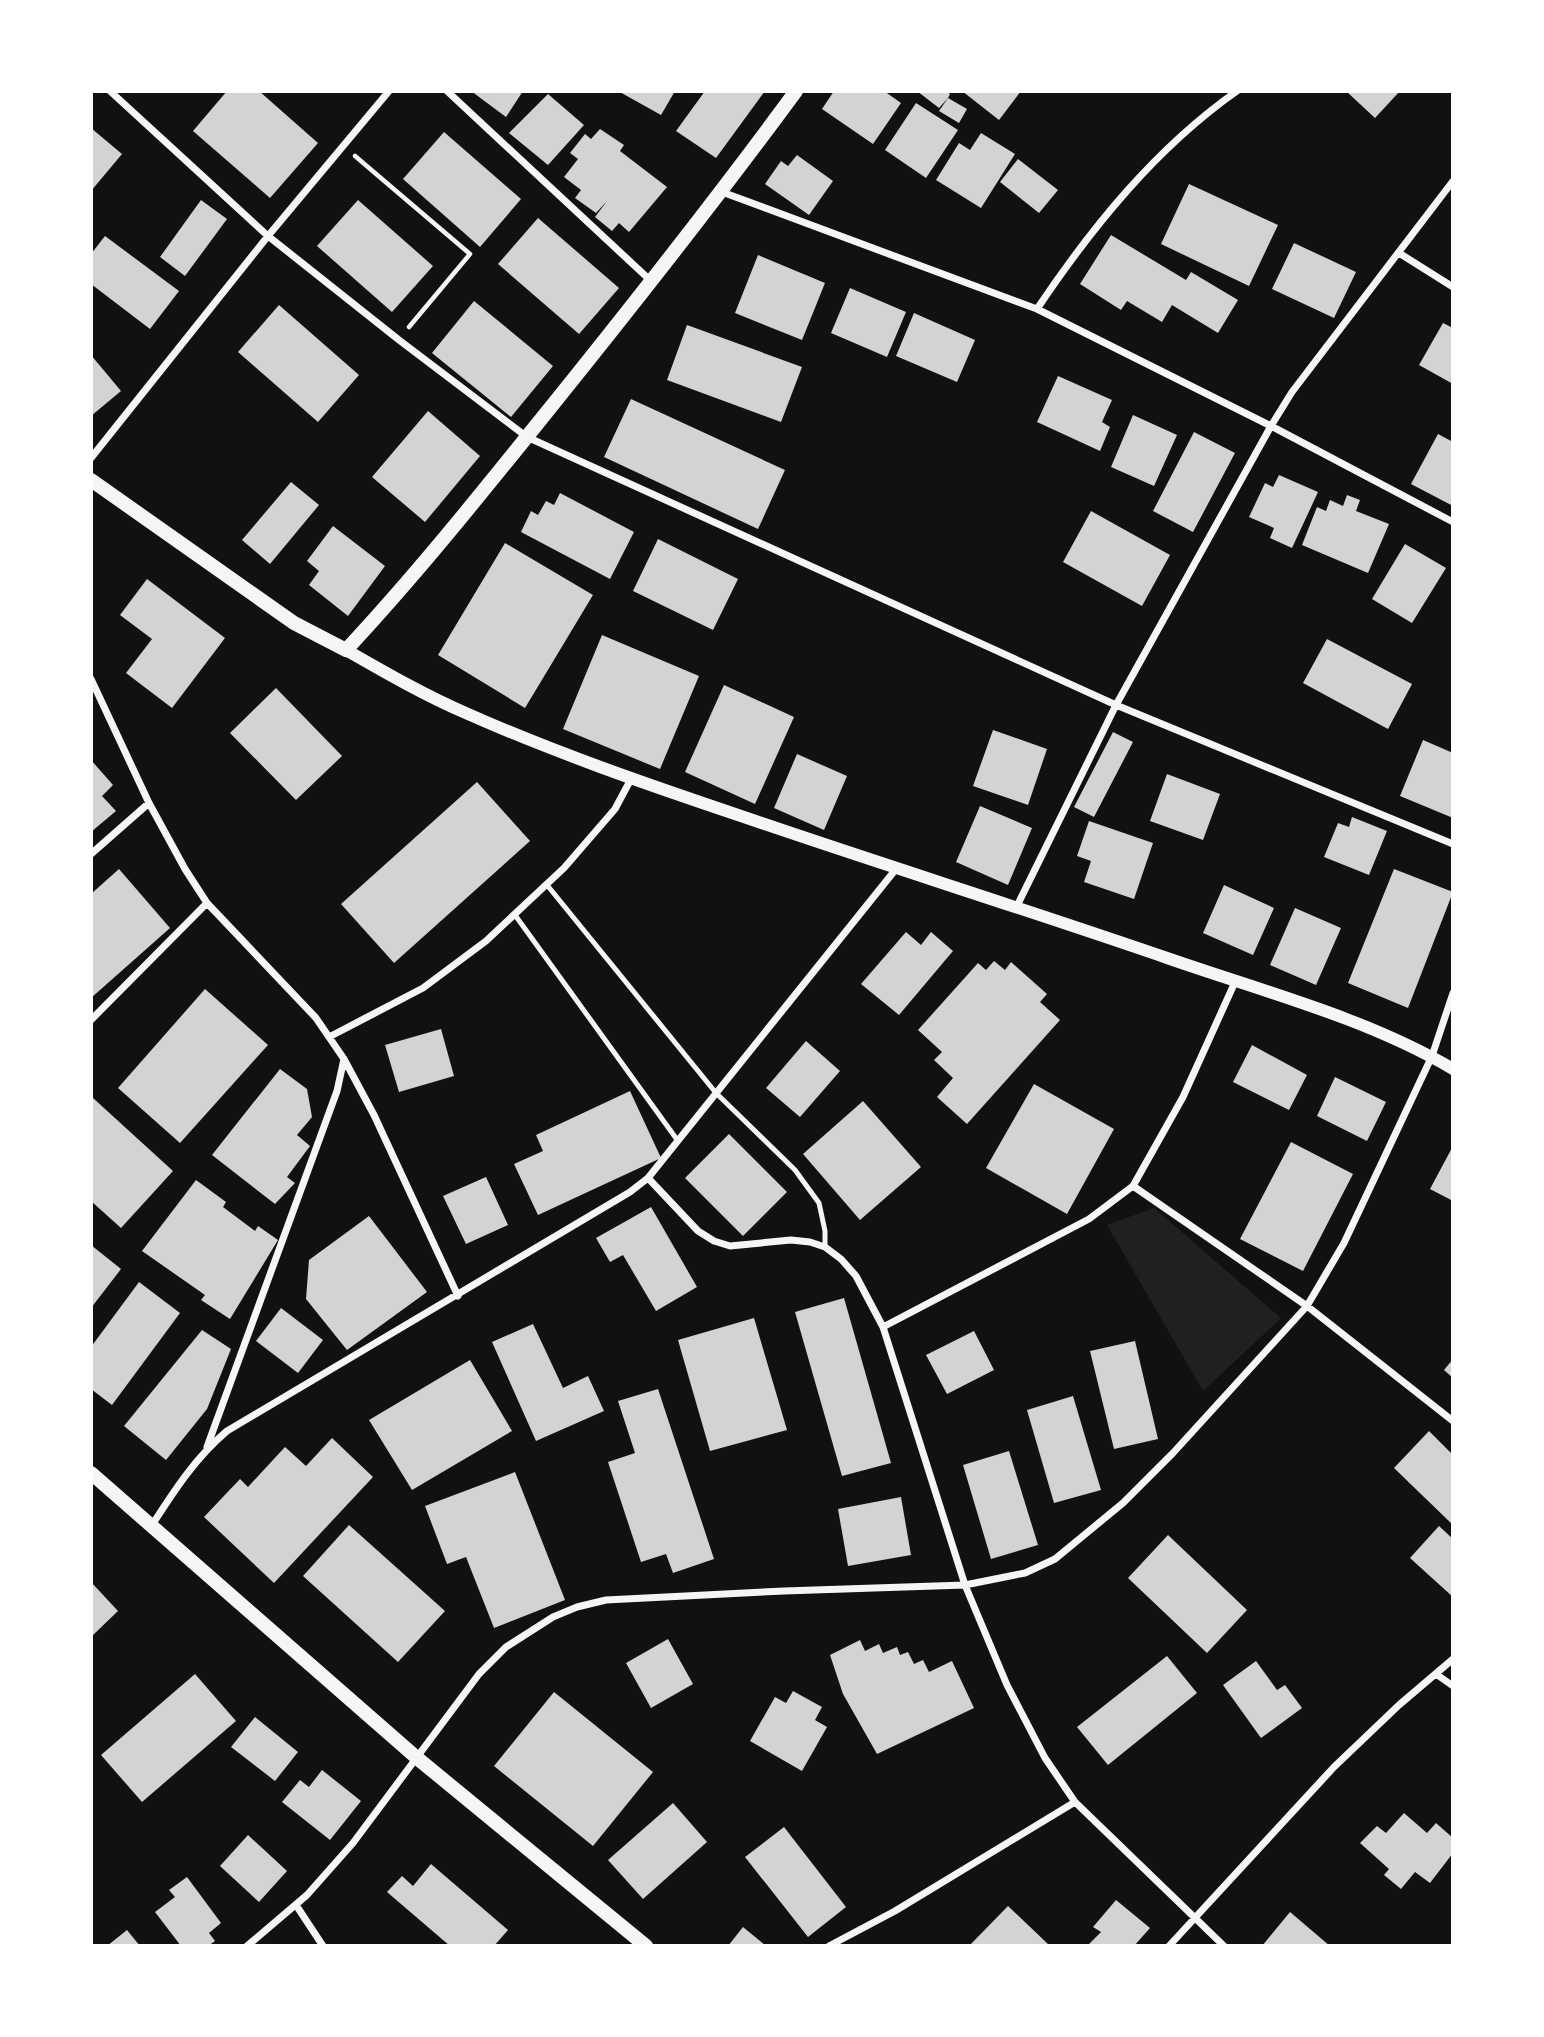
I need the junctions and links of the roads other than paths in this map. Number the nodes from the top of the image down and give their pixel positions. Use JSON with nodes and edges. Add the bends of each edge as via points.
{"nodes":[{"id":1,"x":110,"y":91,"type":"edge"},
{"id":2,"x":389,"y":91,"type":"edge"},
{"id":3,"x":447,"y":91,"type":"edge"},
{"id":4,"x":796,"y":91,"type":"edge"},
{"id":5,"x":1237,"y":91,"type":"edge"},
{"id":6,"x":1453,"y":181,"type":"edge"},
{"id":7,"x":722,"y":192,"type":"junction"},
{"id":8,"x":268,"y":236,"type":"junction"},
{"id":9,"x":1399,"y":253,"type":"junction"},
{"id":10,"x":651,"y":281,"type":"junction"},
{"id":11,"x":1453,"y":287,"type":"edge"},
{"id":12,"x":1037,"y":309,"type":"junction"},
{"id":13,"x":1271,"y":426,"type":"junction"},
{"id":14,"x":527,"y":437,"type":"junction"},
{"id":15,"x":91,"y":458,"type":"edge"},
{"id":16,"x":91,"y":480,"type":"edge"},
{"id":17,"x":1453,"y":522,"type":"edge"},
{"id":18,"x":346,"y":650,"type":"junction"},
{"id":19,"x":91,"y":679,"type":"edge"},
{"id":20,"x":1116,"y":705,"type":"junction"},
{"id":21,"x":631,"y":779,"type":"junction"},
{"id":22,"x":149,"y":803,"type":"junction"},
{"id":23,"x":1453,"y":844,"type":"edge"},
{"id":24,"x":91,"y":853,"type":"edge"},
{"id":25,"x":896,"y":869,"type":"junction"},
{"id":26,"x":547,"y":885,"type":"junction"},
{"id":27,"x":207,"y":903,"type":"junction"},
{"id":28,"x":1017,"y":906,"type":"junction"},
{"id":29,"x":515,"y":915,"type":"junction"},
{"id":30,"x":1235,"y":982,"type":"junction"},
{"id":31,"x":1453,"y":993,"type":"edge"},
{"id":32,"x":91,"y":1020,"type":"edge"},
{"id":33,"x":331,"y":1036,"type":"junction"},
{"id":34,"x":1432,"y":1056,"type":"junction"},
{"id":35,"x":344,"y":1059,"type":"junction"},
{"id":36,"x":1453,"y":1069,"type":"edge"},
{"id":37,"x":716,"y":1093,"type":"junction"},
{"id":38,"x":678,"y":1141,"type":"junction"},
{"id":39,"x":648,"y":1178,"type":"junction"},
{"id":40,"x":1133,"y":1186,"type":"junction"},
{"id":41,"x":825,"y":1247,"type":"junction"},
{"id":42,"x":458,"y":1296,"type":"junction"},
{"id":43,"x":1307,"y":1306,"type":"junction"},
{"id":44,"x":883,"y":1327,"type":"junction"},
{"id":45,"x":1453,"y":1421,"type":"edge"},
{"id":46,"x":206,"y":1448,"type":"junction"},
{"id":47,"x":91,"y":1473,"type":"edge"},
{"id":48,"x":152,"y":1525,"type":"junction"},
{"id":49,"x":965,"y":1585,"type":"junction"},
{"id":50,"x":1453,"y":1659,"type":"edge"},
{"id":51,"x":1436,"y":1674,"type":"junction"},
{"id":52,"x":1453,"y":1686,"type":"edge"},
{"id":53,"x":417,"y":1758,"type":"junction"},
{"id":54,"x":1075,"y":1802,"type":"junction"},
{"id":55,"x":296,"y":1905,"type":"junction"},
{"id":56,"x":1195,"y":1920,"type":"junction"},
{"id":57,"x":247,"y":1946,"type":"edge"},
{"id":58,"x":323,"y":1946,"type":"edge"},
{"id":59,"x":646,"y":1946,"type":"edge"},
{"id":60,"x":829,"y":1946,"type":"edge"},
{"id":61,"x":1169,"y":1946,"type":"edge"},
{"id":62,"x":1224,"y":1946,"type":"edge"}],
"edges":[{"from":1,"to":8,"type":"street"},
{"from":2,"to":8,"type":"street"},
{"from":3,"to":10,"type":"street"},
{"from":4,"to":7,"type":"main road"},
{"from":5,"to":12,"type":"street","via":[[1153,163],[1119,199]]},
{"from":6,"to":9,"type":"street"},
{"from":7,"to":10,"type":"main road"},
{"from":7,"to":12,"type":"street"},
{"from":8,"to":14,"type":"street"},
{"from":8,"to":15,"type":"street"},
{"from":9,"to":11,"type":"street"},
{"from":9,"to":13,"type":"street"},
{"from":10,"to":14,"type":"main road"},
{"from":12,"to":13,"type":"street"},
{"from":13,"to":17,"type":"street"},
{"from":13,"to":20,"type":"street"},
{"from":14,"to":18,"type":"main road","via":[[410,582]]},
{"from":14,"to":20,"type":"street"},
{"from":16,"to":18,"type":"main road","via":[[294,623]]},
{"from":18,"to":21,"type":"street","via":[[468,714]]},
{"from":19,"to":22,"type":"street"},
{"from":20,"to":23,"type":"street"},
{"from":20,"to":28,"type":"street"},
{"from":21,"to":25,"type":"street"},
{"from":21,"to":26,"type":"street","via":[[615,809]]},
{"from":22,"to":24,"type":"street"},
{"from":22,"to":27,"type":"street"},
{"from":25,"to":28,"type":"street"},
{"from":25,"to":37,"type":"street"},
{"from":26,"to":29,"type":"street"},
{"from":26,"to":37,"type":"lane"},
{"from":27,"to":32,"type":"street"},
{"from":27,"to":33,"type":"street"},
{"from":28,"to":30,"type":"street"},
{"from":29,"to":33,"type":"street","via":[[423,988]]},
{"from":29,"to":38,"type":"lane"},
{"from":30,"to":34,"type":"street","via":[[1323,1011]]},
{"from":30,"to":40,"type":"street","via":[[1178,1107]]},
{"from":31,"to":34,"type":"street"},
{"from":33,"to":35,"type":"street"},
{"from":34,"to":36,"type":"street"},
{"from":34,"to":43,"type":"street","via":[[1345,1243]]},
{"from":35,"to":42,"type":"street"},
{"from":35,"to":46,"type":"street","via":[[332,1104]]},
{"from":37,"to":38,"type":"street"},
{"from":37,"to":41,"type":"lane","via":[[795,1170],[819,1203]]},
{"from":38,"to":39,"type":"street"},
{"from":39,"to":41,"type":"street","via":[[698,1231],[714,1241],[730,1246],[810,1242]]},
{"from":39,"to":42,"type":"street"},
{"from":40,"to":43,"type":"street"},
{"from":40,"to":44,"type":"street","via":[[1089,1219]]},
{"from":41,"to":44,"type":"street","via":[[856,1276]]},
{"from":42,"to":46,"type":"street","via":[[243,1420]]},
{"from":43,"to":45,"type":"street"},
{"from":43,"to":49,"type":"street","via":[[1174,1453],[1092,1531],[1055,1559],[1025,1573]]},
{"from":44,"to":49,"type":"street"},
{"from":46,"to":48,"type":"street"},
{"from":47,"to":48,"type":"main road"},
{"from":48,"to":53,"type":"main road"},
{"from":49,"to":53,"type":"street","via":[[633,1598],[577,1607],[506,1647],[479,1674]]},
{"from":49,"to":54,"type":"street","via":[[1007,1685],[1045,1758]]},
{"from":50,"to":51,"type":"street"},
{"from":51,"to":52,"type":"street"},
{"from":51,"to":56,"type":"street","via":[[1334,1767]]},
{"from":53,"to":55,"type":"street","via":[[353,1843]]},
{"from":53,"to":59,"type":"main road"},
{"from":54,"to":56,"type":"street"},
{"from":54,"to":60,"type":"street"},
{"from":55,"to":57,"type":"street"},
{"from":55,"to":58,"type":"street"},
{"from":56,"to":61,"type":"street"},
{"from":56,"to":62,"type":"street"}]}
